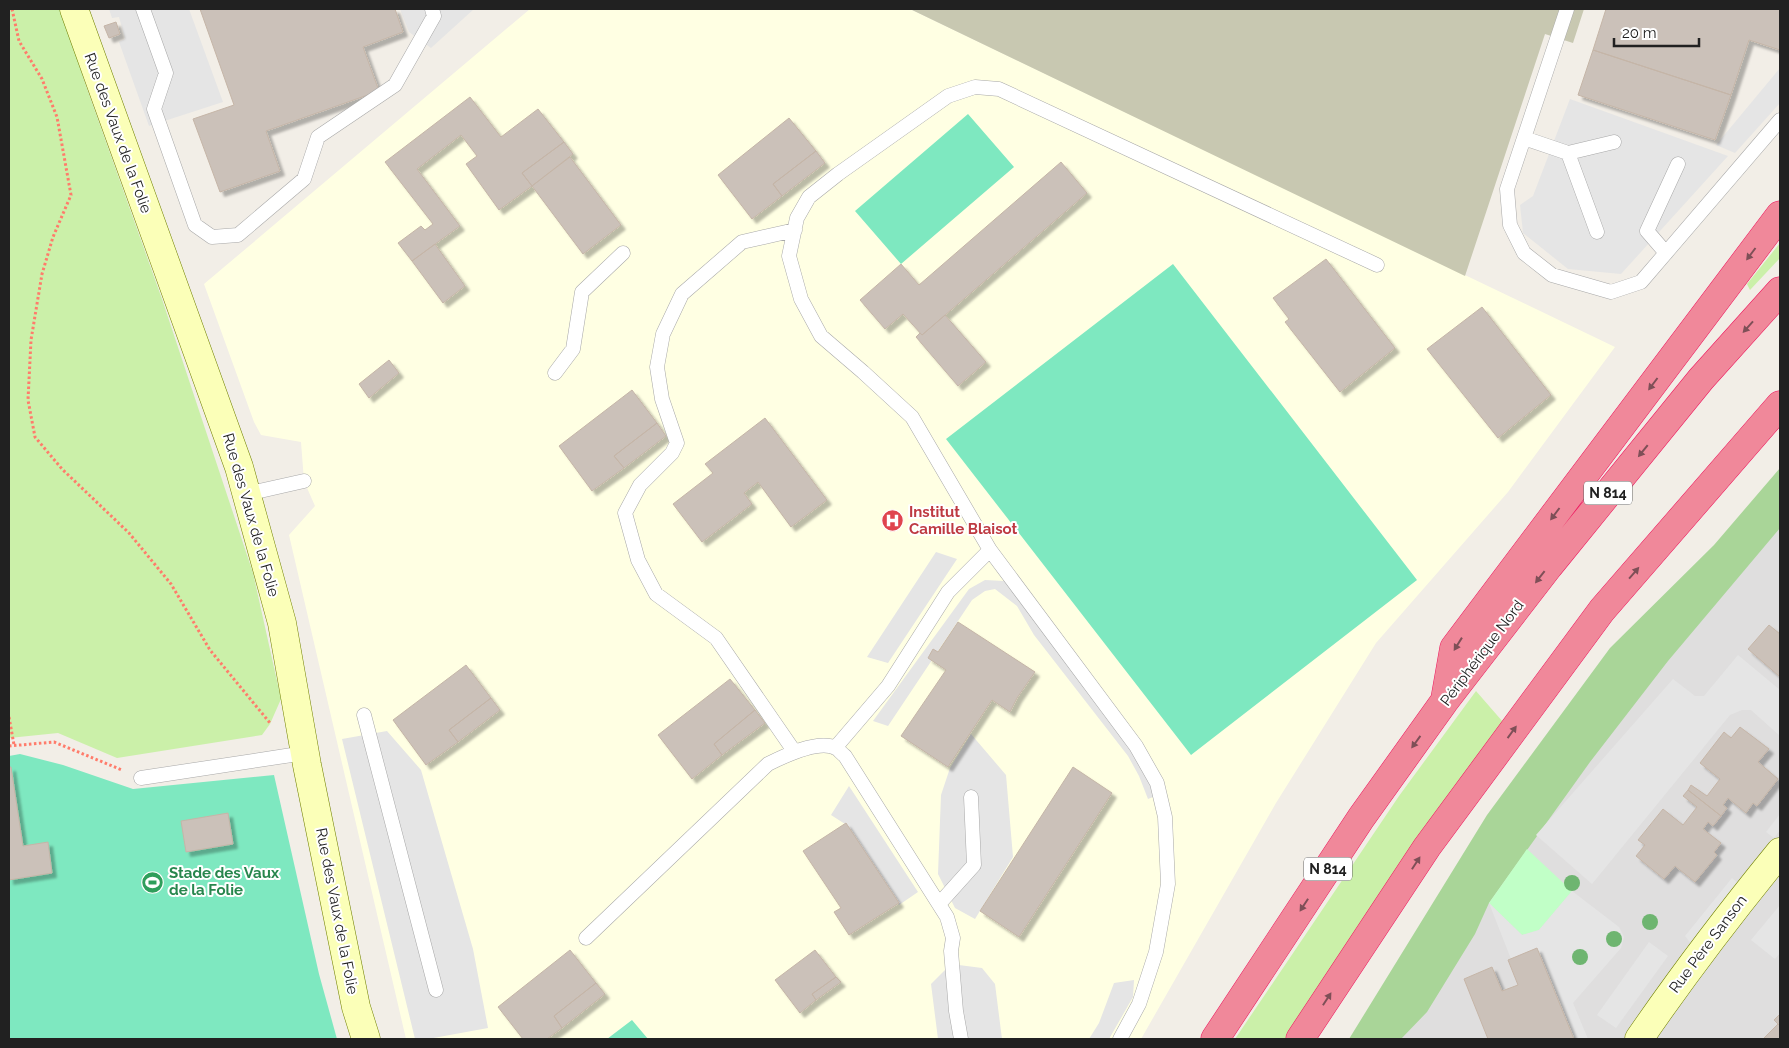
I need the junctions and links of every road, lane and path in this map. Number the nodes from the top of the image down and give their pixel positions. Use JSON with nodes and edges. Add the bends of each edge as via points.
{"nodes":[{"id":1,"x":12,"y":9,"type":"edge"},
{"id":2,"x":74,"y":9,"type":"edge"},
{"id":3,"x":143,"y":9,"type":"edge"},
{"id":4,"x":432,"y":9,"type":"edge"},
{"id":5,"x":1567,"y":9,"type":"edge"},
{"id":6,"x":1780,"y":120,"type":"edge"},
{"id":7,"x":1524,"y":138,"type":"junction"},
{"id":8,"x":1614,"y":142,"type":"dead end"},
{"id":9,"x":1568,"y":153,"type":"junction"},
{"id":10,"x":1678,"y":164,"type":"dead end"},
{"id":11,"x":1780,"y":215,"type":"edge"},
{"id":12,"x":795,"y":230,"type":"junction"},
{"id":13,"x":1597,"y":232,"type":"dead end"},
{"id":14,"x":623,"y":253,"type":"dead end"},
{"id":15,"x":1666,"y":253,"type":"junction"},
{"id":16,"x":1377,"y":266,"type":"dead end"},
{"id":17,"x":1780,"y":291,"type":"edge"},
{"id":18,"x":555,"y":373,"type":"dead end"},
{"id":19,"x":1780,"y":405,"type":"edge"},
{"id":20,"x":1780,"y":423,"type":"edge"},
{"id":21,"x":304,"y":481,"type":"dead end"},
{"id":22,"x":1710,"y":485,"type":"junction"},
{"id":23,"x":246,"y":494,"type":"junction"},
{"id":24,"x":990,"y":550,"type":"junction"},
{"id":25,"x":1444,"y":702,"type":"junction"},
{"id":26,"x":364,"y":716,"type":"dead end"},
{"id":27,"x":9,"y":717,"type":"edge"},
{"id":28,"x":270,"y":724,"type":"dead end"},
{"id":29,"x":14,"y":745,"type":"junction"},
{"id":30,"x":9,"y":746,"type":"edge"},
{"id":31,"x":836,"y":748,"type":"junction"},
{"id":32,"x":794,"y":751,"type":"junction"},
{"id":33,"x":305,"y":754,"type":"junction"},
{"id":34,"x":141,"y":778,"type":"joint"},
{"id":35,"x":971,"y":797,"type":"dead end"},
{"id":36,"x":1780,"y":852,"type":"edge"},
{"id":37,"x":939,"y":904,"type":"junction"},
{"id":38,"x":586,"y":938,"type":"dead end"},
{"id":39,"x":436,"y":990,"type":"dead end"},
{"id":40,"x":366,"y":1039,"type":"edge"},
{"id":41,"x":961,"y":1039,"type":"edge"},
{"id":42,"x":1120,"y":1039,"type":"edge"},
{"id":43,"x":1216,"y":1039,"type":"edge"},
{"id":44,"x":1300,"y":1039,"type":"edge"},
{"id":45,"x":1639,"y":1039,"type":"edge"}],
"edges":[{"from":1,"to":28,"type":"path","via":[[19,42],[42,79],[57,118],[72,195],[53,237],[42,274],[31,340],[28,400],[35,437],[62,469],[129,533],[165,576],[210,650]]},
{"from":2,"to":23,"type":"street","name":"Rue des Vaux de la Folie"},
{"from":3,"to":4,"type":"lane","via":[[166,73],[154,109],[195,226],[212,237],[238,235],[304,179],[318,136],[395,85],[434,16]]},
{"from":5,"to":7,"type":"lane"},
{"from":6,"to":15,"type":"lane"},
{"from":7,"to":9,"type":"lane"},
{"from":7,"to":15,"type":"lane","via":[[1507,189],[1510,225],[1524,254],[1552,275],[1611,292],[1641,282]]},
{"from":8,"to":9,"type":"lane"},
{"from":9,"to":13,"type":"lane"},
{"from":10,"to":15,"type":"lane","via":[[1646,231]]},
{"from":11,"to":25,"type":"highway","one_way":true,"via":[[1454,648]]},
{"from":12,"to":16,"type":"lane","via":[[797,218],[809,197],[831,179],[948,96],[975,87],[999,90]]},
{"from":12,"to":24,"type":"lane","via":[[789,256],[801,299],[821,336],[912,418]]},
{"from":12,"to":32,"type":"lane","via":[[742,242],[682,294],[663,334],[657,367],[662,399],[677,443],[672,453],[640,485],[625,513],[638,560],[656,594],[716,638]]},
{"from":14,"to":18,"type":"lane","via":[[582,292],[573,349]]},
{"from":17,"to":25,"type":"highway","name":"Périphérique Nord","number":"N 814","one_way":true,"via":[[1694,387]]},
{"from":19,"to":22,"type":"highway"},
{"from":20,"to":22,"type":"highway"},
{"from":21,"to":23,"type":"lane"},
{"from":44,"to":22,"type":"highway","one_way":true,"via":[[1427,847],[1590,626]]},
{"from":23,"to":33,"type":"street","name":"Rue des Vaux de la Folie","via":[[282,623]]},
{"from":24,"to":31,"type":"lane","via":[[948,592],[888,686]]},
{"from":24,"to":42,"type":"lane","via":[[1136,746],[1157,783],[1165,817],[1168,884],[1156,952],[1139,1004]]},
{"from":25,"to":43,"type":"highway","name":"Périphérique Nord","number":"N 814","one_way":true,"via":[[1361,818]]},
{"from":26,"to":39,"type":"lane"},
{"from":27,"to":29,"type":"path"},
{"from":29,"to":30,"type":"path"},
{"from":29,"to":34,"type":"path","via":[[54,742]]},
{"from":31,"to":32,"type":"lane","via":[[822,746]]},
{"from":31,"to":37,"type":"lane","via":[[845,756]]},
{"from":32,"to":38,"type":"lane","via":[[768,764]]},
{"from":33,"to":34,"type":"lane"},
{"from":33,"to":40,"type":"street","name":"Rue des Vaux de la Folie","via":[[356,1007]]},
{"from":35,"to":37,"type":"lane","via":[[974,865]]},
{"from":36,"to":45,"type":"street","name":"Rue Père Sanson"},
{"from":37,"to":41,"type":"lane","via":[[953,938],[951,951]]}]}
